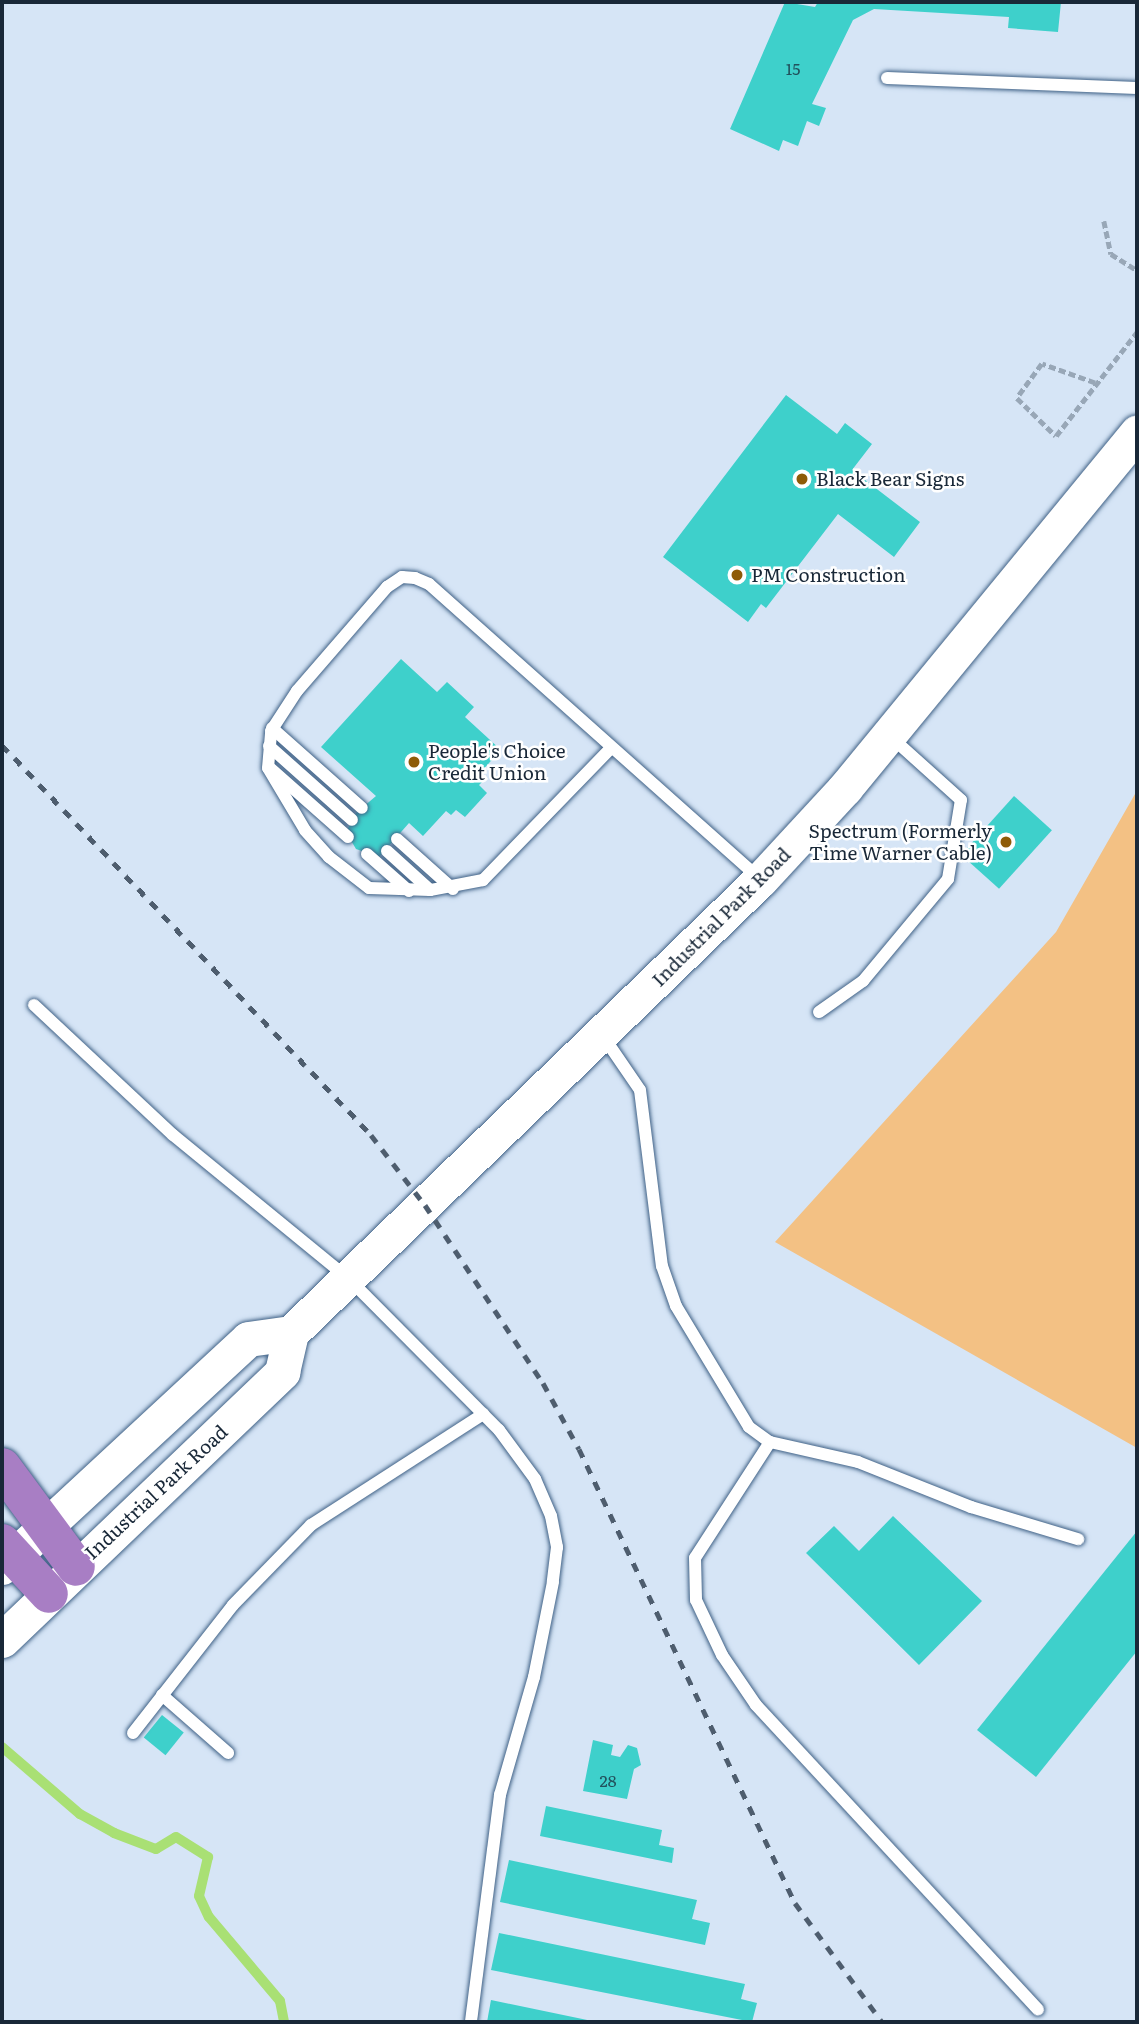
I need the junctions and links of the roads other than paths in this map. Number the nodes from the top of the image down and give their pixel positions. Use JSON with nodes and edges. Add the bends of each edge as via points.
{"nodes":[{"id":1,"x":887,"y":78,"type":"dead end"},
{"id":2,"x":1137,"y":88,"type":"edge"},
{"id":3,"x":1137,"y":432,"type":"edge"},
{"id":4,"x":272,"y":728,"type":"junction"},
{"id":5,"x":888,"y":734,"type":"junction"},
{"id":6,"x":269,"y":746,"type":"junction"},
{"id":7,"x":611,"y":748,"type":"junction"},
{"id":8,"x":268,"y":766,"type":"junction"},
{"id":9,"x":362,"y":808,"type":"dead end"},
{"id":10,"x":352,"y":820,"type":"dead end"},
{"id":11,"x":348,"y":837,"type":"dead end"},
{"id":12,"x":397,"y":839,"type":"dead end"},
{"id":13,"x":387,"y":851,"type":"dead end"},
{"id":14,"x":367,"y":854,"type":"dead end"},
{"id":15,"x":761,"y":879,"type":"junction"},
{"id":16,"x":453,"y":889,"type":"junction"},
{"id":17,"x":430,"y":890,"type":"junction"},
{"id":18,"x":409,"y":891,"type":"junction"},
{"id":19,"x":34,"y":1005,"type":"dead end"},
{"id":20,"x":819,"y":1012,"type":"dead end"},
{"id":21,"x":603,"y":1036,"type":"junction"},
{"id":22,"x":348,"y":1278,"type":"junction"},
{"id":23,"x":291,"y":1333,"type":"junction"},
{"id":24,"x":483,"y":1414,"type":"junction"},
{"id":25,"x":770,"y":1442,"type":"junction"},
{"id":26,"x":2,"y":1467,"type":"edge"},
{"id":27,"x":45,"y":1527,"type":"junction"},
{"id":28,"x":1078,"y":1539,"type":"dead end"},
{"id":29,"x":5,"y":1555,"type":"edge"},
{"id":30,"x":76,"y":1567,"type":"junction"},
{"id":31,"x":49,"y":1594,"type":"junction"},
{"id":32,"x":2,"y":1640,"type":"edge"},
{"id":33,"x":162,"y":1695,"type":"junction"},
{"id":34,"x":133,"y":1733,"type":"dead end"},
{"id":35,"x":228,"y":1753,"type":"dead end"},
{"id":36,"x":1038,"y":2010,"type":"dead end"},
{"id":37,"x":471,"y":2022,"type":"edge"}],
"edges":[{"from":1,"to":2,"type":"lane"},
{"from":3,"to":5,"type":"main road","name":"Industrial Park Road"},
{"from":4,"to":6,"type":"lane"},
{"from":4,"to":7,"type":"lane","via":[[297,691],[387,587],[402,577],[429,584]]},
{"from":4,"to":9,"type":"lane"},
{"from":5,"to":15,"type":"main road","name":"Industrial Park Road"},
{"from":5,"to":20,"type":"lane","via":[[961,800],[948,879],[863,981]]},
{"from":6,"to":8,"type":"lane"},
{"from":6,"to":10,"type":"lane"},
{"from":7,"to":15,"type":"lane"},
{"from":7,"to":16,"type":"lane","via":[[483,880]]},
{"from":8,"to":11,"type":"lane"},
{"from":8,"to":18,"type":"lane","via":[[288,808],[329,857],[369,888]]},
{"from":12,"to":16,"type":"lane"},
{"from":13,"to":17,"type":"lane"},
{"from":14,"to":18,"type":"lane"},
{"from":15,"to":21,"type":"main road","name":"Industrial Park Road"},
{"from":16,"to":17,"type":"lane"},
{"from":17,"to":18,"type":"lane"},
{"from":19,"to":22,"type":"lane","via":[[173,1135]]},
{"from":21,"to":22,"type":"main road","name":"Industrial Park Road"},
{"from":21,"to":25,"type":"lane","via":[[640,1090],[662,1266],[676,1306],[738,1413]]},
{"from":22,"to":23,"type":"main road","name":"Industrial Park Road"},
{"from":22,"to":24,"type":"lane"},
{"from":23,"to":27,"type":"main road","via":[[248,1339]]},
{"from":23,"to":30,"type":"main road","name":"Industrial Park Road","via":[[282,1372]]},
{"from":24,"to":33,"type":"lane","via":[[311,1525],[233,1605]]},
{"from":24,"to":37,"type":"lane","via":[[534,1479],[557,1547],[534,1677],[499,1795]]},
{"from":25,"to":28,"type":"lane","via":[[858,1462],[971,1507]]},
{"from":25,"to":36,"type":"lane","via":[[695,1558],[696,1600],[716,1644],[756,1705]]},
{"from":26,"to":27,"type":"highway"},
{"from":27,"to":29,"type":"main road"},
{"from":27,"to":30,"type":"highway"},
{"from":29,"to":31,"type":"highway"},
{"from":30,"to":31,"type":"main road","name":"Industrial Park Road"},
{"from":31,"to":32,"type":"main road","name":"Industrial Park Road"},
{"from":33,"to":34,"type":"lane"},
{"from":33,"to":35,"type":"lane"}]}
